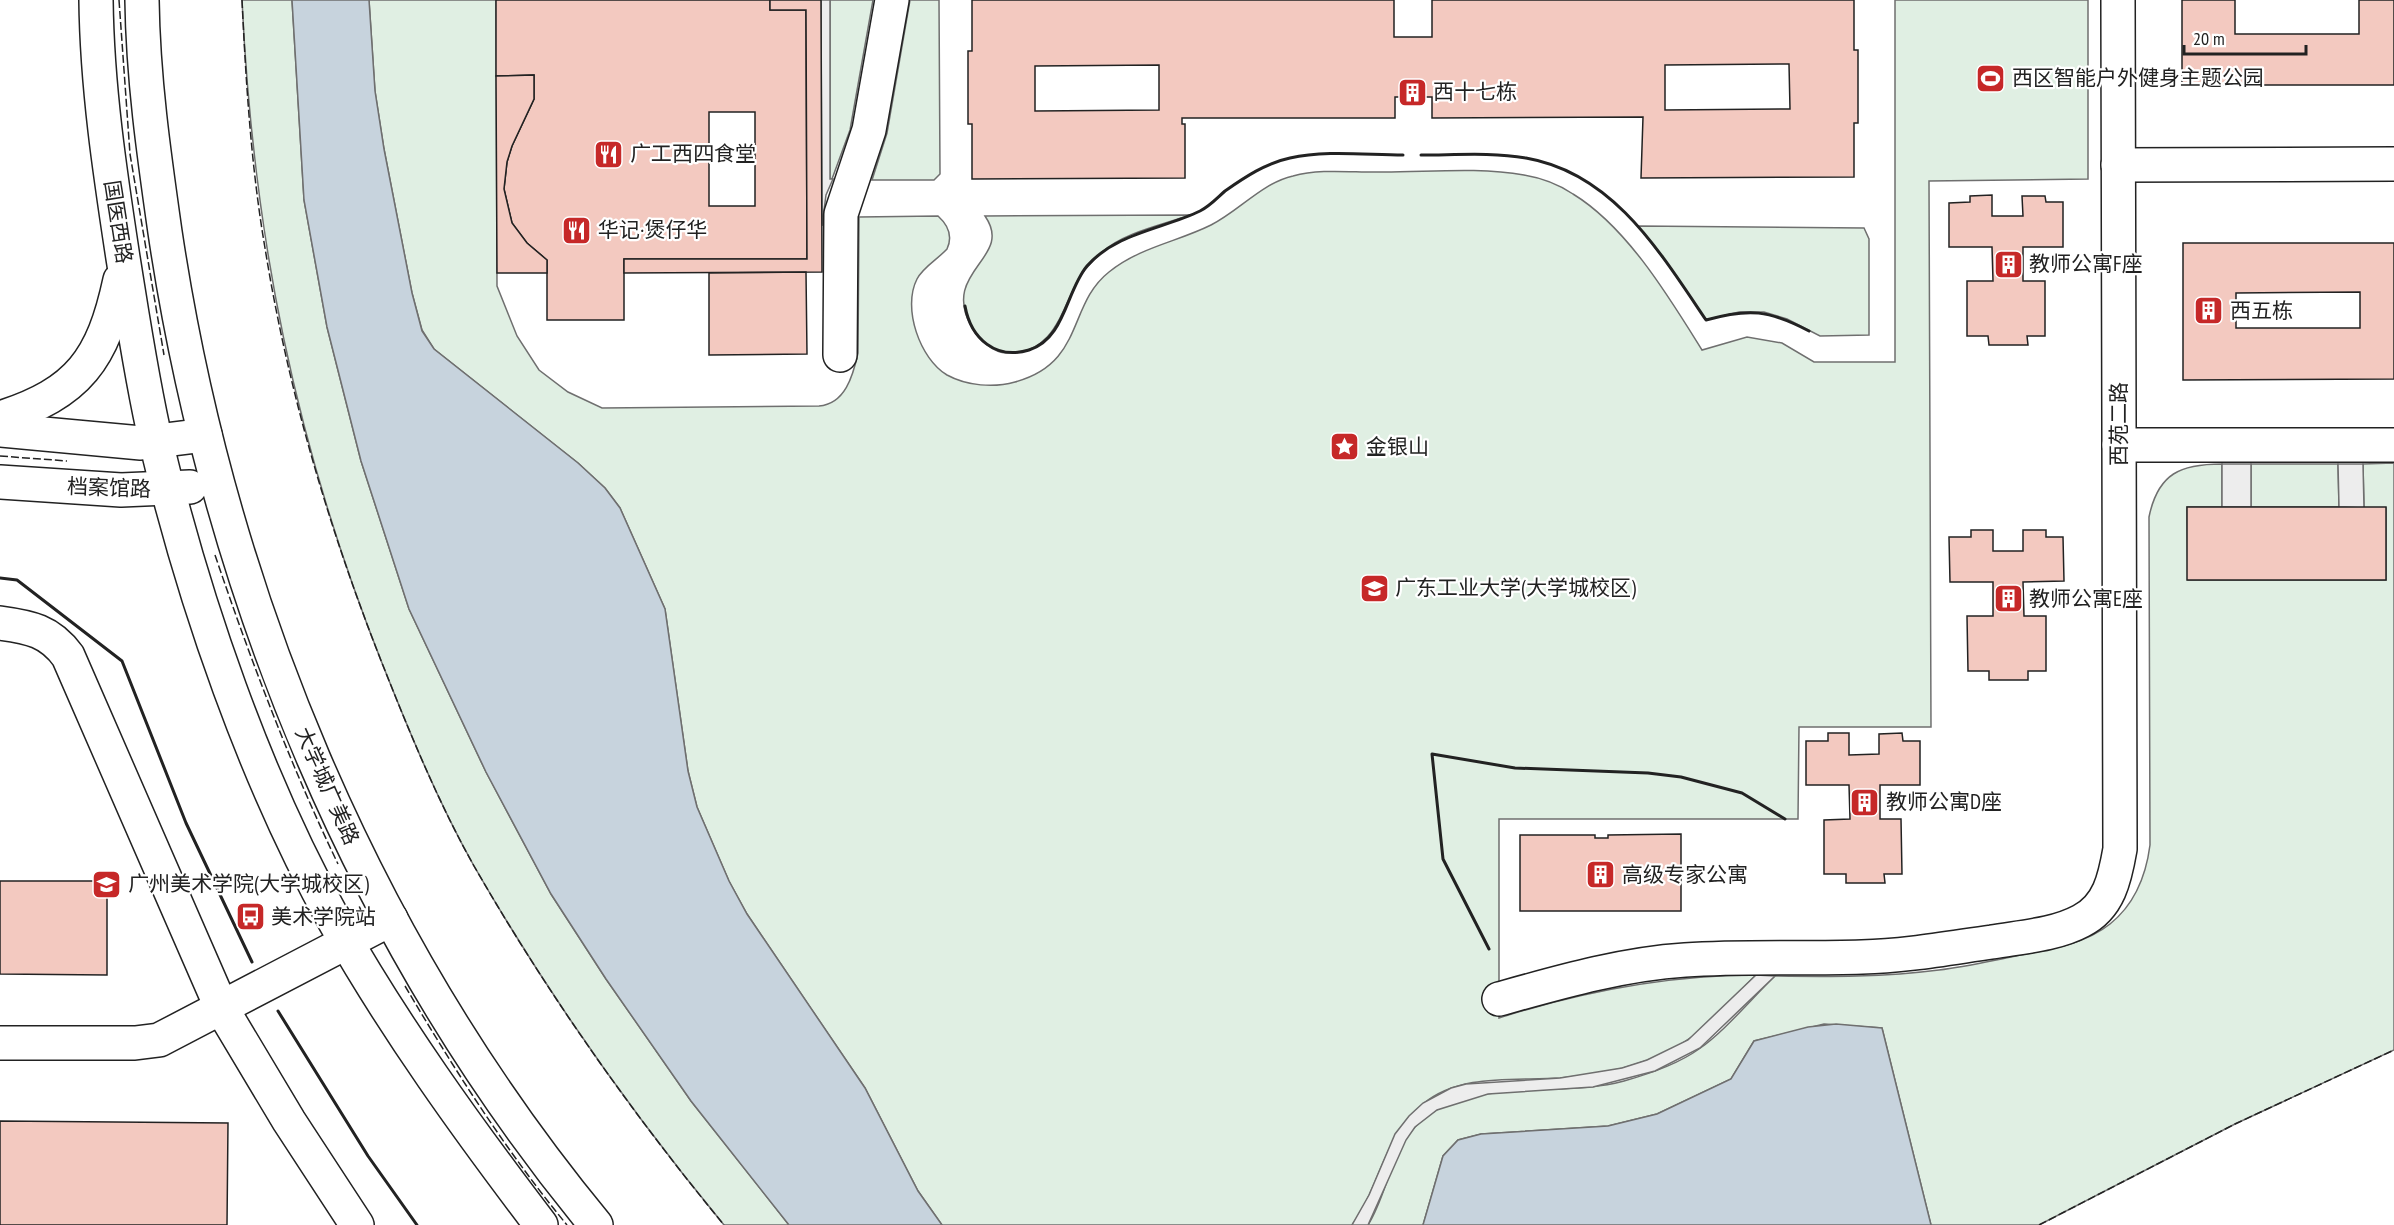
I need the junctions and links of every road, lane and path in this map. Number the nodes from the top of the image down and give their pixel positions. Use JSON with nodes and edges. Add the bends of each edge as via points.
{"nodes":[{"id":1,"x":96,"y":0,"type":"edge"},
{"id":2,"x":142,"y":0,"type":"edge"},
{"id":3,"x":892,"y":0,"type":"edge"},
{"id":4,"x":2118,"y":0,"type":"edge"},
{"id":5,"x":2394,"y":164,"type":"edge"},
{"id":6,"x":2118,"y":165,"type":"junction"},
{"id":7,"x":122,"y":251,"type":"junction"},
{"id":8,"x":840,"y":355,"type":"dead end"},
{"id":9,"x":0,"y":418,"type":"edge"},
{"id":10,"x":0,"y":430,"type":"edge"},
{"id":11,"x":205,"y":435,"type":"junction"},
{"id":12,"x":156,"y":443,"type":"junction"},
{"id":13,"x":2119,"y":445,"type":"junction"},
{"id":14,"x":2394,"y":445,"type":"edge"},
{"id":15,"x":217,"y":480,"type":"junction"},
{"id":16,"x":0,"y":482,"type":"edge"},
{"id":17,"x":169,"y":490,"type":"junction"},
{"id":18,"x":0,"y":623,"type":"edge"},
{"id":19,"x":391,"y":920,"type":"junction"},
{"id":20,"x":348,"y":942,"type":"junction"},
{"id":21,"x":1499,"y":999,"type":"dead end"},
{"id":22,"x":222,"y":1010,"type":"junction"},
{"id":23,"x":0,"y":1043,"type":"edge"},
{"id":24,"x":357,"y":1225,"type":"edge"},
{"id":25,"x":541,"y":1225,"type":"edge"},
{"id":26,"x":596,"y":1225,"type":"edge"}],
"edges":[{"from":1,"to":7,"type":"main road","name":"国医西路","via":[[104,124]]},
{"from":2,"to":11,"type":"main road","via":[[144,69],[158,182],[183,339]]},
{"from":3,"to":8,"type":"main road","via":[[869,130],[841,214]]},
{"from":4,"to":6,"type":"main road","name":"西苑二路"},
{"from":5,"to":6,"type":"main road"},
{"from":6,"to":13,"type":"main road","name":"西苑二路"},
{"from":7,"to":9,"type":"main road","via":[[121,276],[110,324],[98,350],[79,375],[55,394]]},
{"from":7,"to":12,"type":"main road","name":"国医西路"},
{"from":10,"to":12,"type":"main road"},
{"from":11,"to":12,"type":"main road"},
{"from":11,"to":15,"type":"main road","name":"大学城广美路"},
{"from":12,"to":17,"type":"main road"},
{"from":13,"to":14,"type":"main road"},
{"from":13,"to":21,"type":"main road","name":"西苑二路","via":[[2120,849],[2114,879],[2103,902],[2088,917],[2062,928],[1912,953],[1671,961],[1624,967]]},
{"from":15,"to":17,"type":"main road","name":"档案馆路"},
{"from":15,"to":19,"type":"main road","name":"大学城广美路","via":[[265,631],[302,730],[339,818]]},
{"from":16,"to":17,"type":"main road","name":"档案馆路"},
{"from":17,"to":20,"type":"main road","via":[[220,657],[255,750],[287,825]]},
{"from":18,"to":22,"type":"main road","via":[[39,631],[58,643],[68,656]]},
{"from":19,"to":20,"type":"main road"},
{"from":19,"to":26,"type":"main road","name":"大学城广美路","via":[[507,1106]]},
{"from":20,"to":22,"type":"main road"},
{"from":20,"to":25,"type":"main road","via":[[429,1070]]},
{"from":22,"to":23,"type":"main road","via":[[159,1040]]},
{"from":22,"to":24,"type":"main road"}]}
